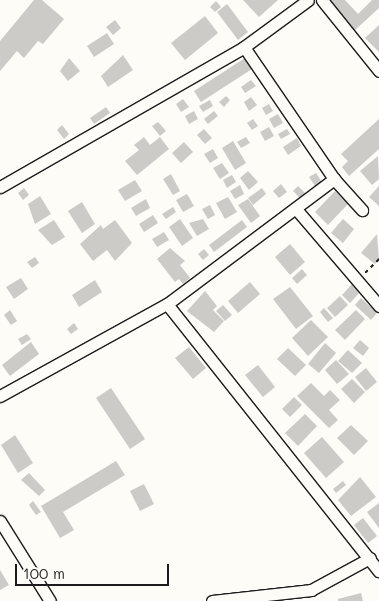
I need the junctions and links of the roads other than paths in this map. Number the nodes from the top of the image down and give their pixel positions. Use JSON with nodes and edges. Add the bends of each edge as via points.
{"nodes":[{"id":1,"x":308,"y":0,"type":"edge"},
{"id":2,"x":322,"y":0,"type":"edge"},
{"id":3,"x":244,"y":47,"type":"junction"},
{"id":4,"x":379,"y":71,"type":"edge"},
{"id":5,"x":334,"y":179,"type":"junction"},
{"id":6,"x":0,"y":187,"type":"edge"},
{"id":7,"x":296,"y":209,"type":"junction"},
{"id":8,"x":362,"y":210,"type":"dead end"},
{"id":9,"x":167,"y":304,"type":"junction"},
{"id":10,"x":379,"y":306,"type":"edge"},
{"id":11,"x":0,"y":396,"type":"edge"},
{"id":12,"x":0,"y":521,"type":"edge"},
{"id":13,"x":370,"y":558,"type":"junction"},
{"id":14,"x":379,"y":571,"type":"edge"},
{"id":15,"x":50,"y":601,"type":"edge"},
{"id":16,"x":212,"y":601,"type":"edge"}],
"edges":[{"from":1,"to":3,"type":"street"},
{"from":2,"to":4,"type":"street"},
{"from":3,"to":5,"type":"street"},
{"from":3,"to":6,"type":"street"},
{"from":5,"to":7,"type":"street"},
{"from":5,"to":8,"type":"street"},
{"from":7,"to":9,"type":"street"},
{"from":7,"to":10,"type":"street"},
{"from":9,"to":11,"type":"street"},
{"from":9,"to":13,"type":"street"},
{"from":12,"to":15,"type":"street"},
{"from":13,"to":14,"type":"street"},
{"from":13,"to":16,"type":"street","via":[[311,590]]}]}
